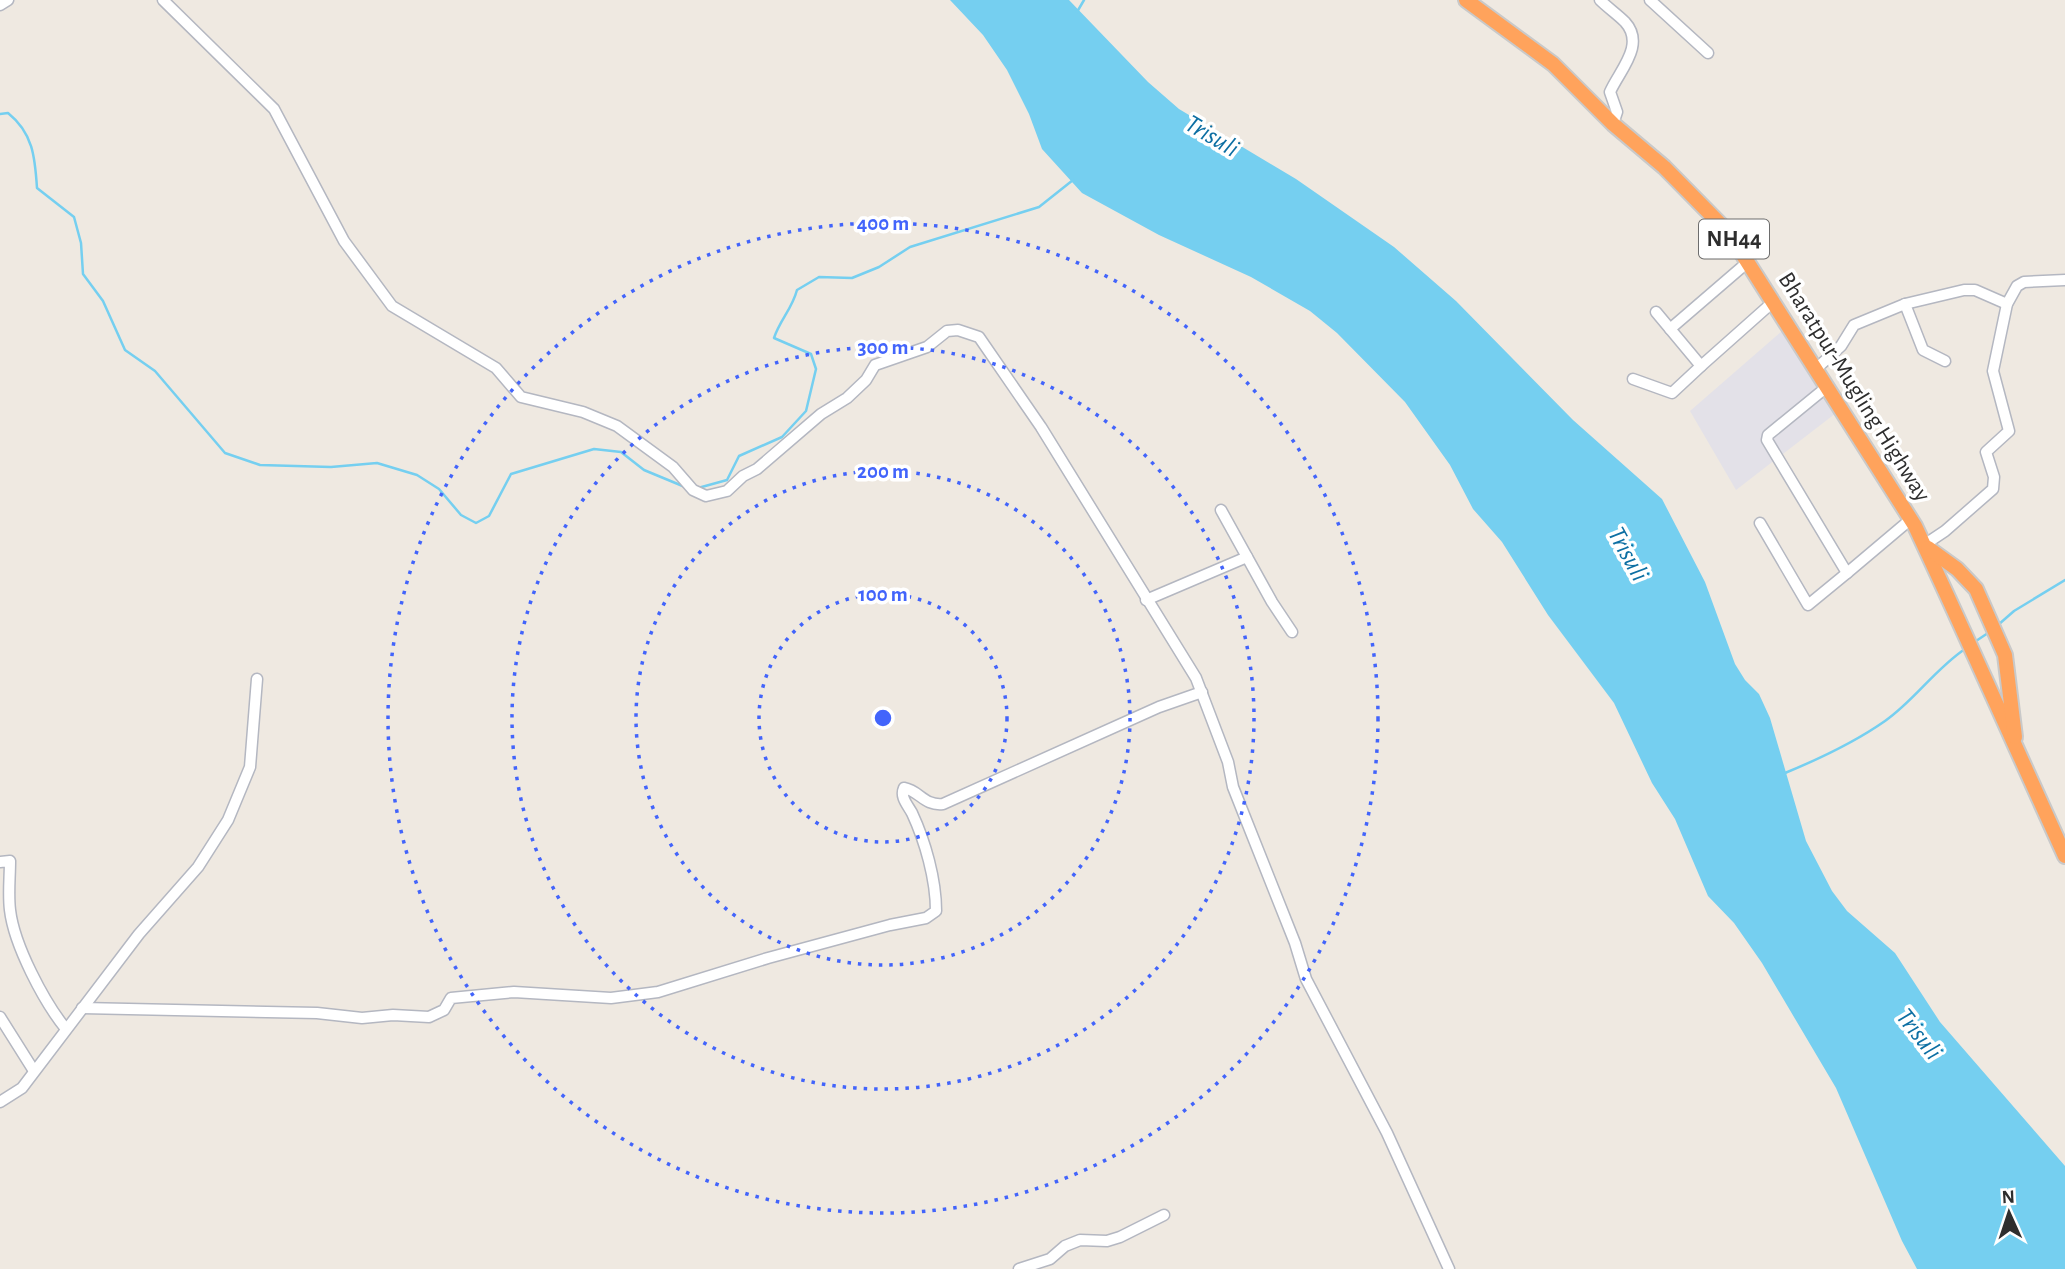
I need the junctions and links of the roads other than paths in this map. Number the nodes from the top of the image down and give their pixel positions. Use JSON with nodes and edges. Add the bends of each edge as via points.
{"nodes":[{"id":1,"x":8,"y":0,"type":"edge"},
{"id":2,"x":163,"y":0,"type":"edge"},
{"id":3,"x":1466,"y":0,"type":"edge"},
{"id":4,"x":1600,"y":0,"type":"edge"},
{"id":5,"x":1650,"y":0,"type":"edge"},
{"id":6,"x":0,"y":5,"type":"edge"},
{"id":7,"x":1707,"y":53,"type":"dead end"},
{"id":8,"x":1614,"y":124,"type":"junction"},
{"id":9,"x":1749,"y":261,"type":"junction"},
{"id":10,"x":2065,"y":280,"type":"edge"},
{"id":11,"x":1773,"y":302,"type":"junction"},
{"id":12,"x":1905,"y":304,"type":"junction"},
{"id":13,"x":2007,"y":304,"type":"junction"},
{"id":14,"x":1656,"y":312,"type":"dead end"},
{"id":15,"x":1670,"y":329,"type":"junction"},
{"id":16,"x":1945,"y":361,"type":"dead end"},
{"id":17,"x":1701,"y":366,"type":"junction"},
{"id":18,"x":1817,"y":368,"type":"junction"},
{"id":19,"x":1633,"y":379,"type":"dead end"},
{"id":20,"x":1828,"y":386,"type":"junction"},
{"id":21,"x":1221,"y":510,"type":"dead end"},
{"id":22,"x":1911,"y":519,"type":"junction"},
{"id":23,"x":1760,"y":523,"type":"dead end"},
{"id":24,"x":1924,"y":545,"type":"junction"},
{"id":25,"x":1247,"y":557,"type":"junction"},
{"id":26,"x":1847,"y":573,"type":"junction"},
{"id":27,"x":1146,"y":600,"type":"junction"},
{"id":28,"x":1292,"y":632,"type":"dead end"},
{"id":29,"x":257,"y":679,"type":"dead end"},
{"id":30,"x":1202,"y":692,"type":"junction"},
{"id":31,"x":2016,"y":748,"type":"junction"},
{"id":32,"x":2065,"y":856,"type":"edge"},
{"id":33,"x":0,"y":862,"type":"edge"},
{"id":34,"x":5,"y":913,"type":"edge"},
{"id":35,"x":82,"y":1008,"type":"junction"},
{"id":36,"x":0,"y":1017,"type":"edge"},
{"id":37,"x":66,"y":1029,"type":"junction"},
{"id":38,"x":34,"y":1071,"type":"junction"},
{"id":39,"x":0,"y":1102,"type":"edge"},
{"id":40,"x":1164,"y":1215,"type":"dead end"},
{"id":41,"x":1019,"y":1269,"type":"edge"},
{"id":42,"x":1449,"y":1269,"type":"edge"}],
"edges":[{"from":1,"to":6,"type":"street"},
{"from":2,"to":27,"type":"street","via":[[274,109],[344,241],[392,306],[496,368],[521,397],[583,412],[617,426],[673,467],[693,490],[717,495],[847,398],[875,366],[927,347],[947,331],[972,333],[985,344],[1037,420]]},
{"from":3,"to":8,"type":"highway","name":"Bharatpur-Mugling Highway","number":"NH44","via":[[1553,64]]},
{"from":4,"to":8,"type":"street","via":[[1627,24],[1633,40],[1628,62],[1611,92],[1617,111]]},
{"from":5,"to":7,"type":"street"},
{"from":8,"to":9,"type":"highway","name":"Bharatpur-Mugling Highway","number":"NH44","via":[[1704,205]]},
{"from":9,"to":11,"type":"highway","name":"Bharatpur-Mugling Highway","number":"NH44"},
{"from":9,"to":15,"type":"street"},
{"from":10,"to":13,"type":"street","via":[[2024,282]]},
{"from":11,"to":17,"type":"street"},
{"from":11,"to":18,"type":"highway","name":"Bharatpur-Mugling Highway","number":"NH44"},
{"from":12,"to":13,"type":"street","via":[[1964,290]]},
{"from":12,"to":16,"type":"street","via":[[1923,350]]},
{"from":12,"to":18,"type":"street","via":[[1854,325]]},
{"from":13,"to":24,"type":"street","via":[[1993,371],[2009,430],[1986,452],[1993,489]]},
{"from":14,"to":15,"type":"street"},
{"from":15,"to":17,"type":"street"},
{"from":17,"to":19,"type":"street","via":[[1672,393]]},
{"from":18,"to":20,"type":"highway","name":"Bharatpur-Mugling Highway","number":"NH44"},
{"from":20,"to":22,"type":"highway","name":"Bharatpur-Mugling Highway","number":"NH44"},
{"from":20,"to":26,"type":"street","via":[[1767,440]]},
{"from":21,"to":25,"type":"street"},
{"from":22,"to":24,"type":"highway","name":"Bharatpur-Mugling Highway","number":"NH44"},
{"from":22,"to":26,"type":"street"},
{"from":23,"to":26,"type":"street","via":[[1808,605]]},
{"from":24,"to":31,"type":"highway","name":"Bharatpur-Mugling Highway","number":"NH44"},
{"from":24,"to":31,"type":"highway","name":"Bharatpur-Mugling Highway","number":"NH44","via":[[1976,589],[2005,655]]},
{"from":25,"to":27,"type":"street"},
{"from":25,"to":28,"type":"street"},
{"from":27,"to":30,"type":"street"},
{"from":29,"to":35,"type":"street","via":[[250,767],[228,820],[198,867]]},
{"from":30,"to":35,"type":"street","via":[[943,804],[925,802],[904,788],[903,797],[921,837],[934,885],[936,911],[926,918],[768,958],[680,986],[611,998],[483,994],[451,998],[444,1010],[429,1017]]},
{"from":30,"to":42,"type":"street","via":[[1306,979],[1387,1133]]},
{"from":31,"to":32,"type":"highway","name":"Bharatpur-Mugling Highway","number":"NH44"},
{"from":33,"to":34,"type":"street","via":[[10,861]]},
{"from":34,"to":37,"type":"street","via":[[42,994]]},
{"from":35,"to":37,"type":"street"},
{"from":36,"to":38,"type":"street"},
{"from":37,"to":38,"type":"street"},
{"from":38,"to":39,"type":"street","via":[[22,1088]]},
{"from":40,"to":41,"type":"street","via":[[1107,1241],[1080,1240],[1050,1259]]}]}
